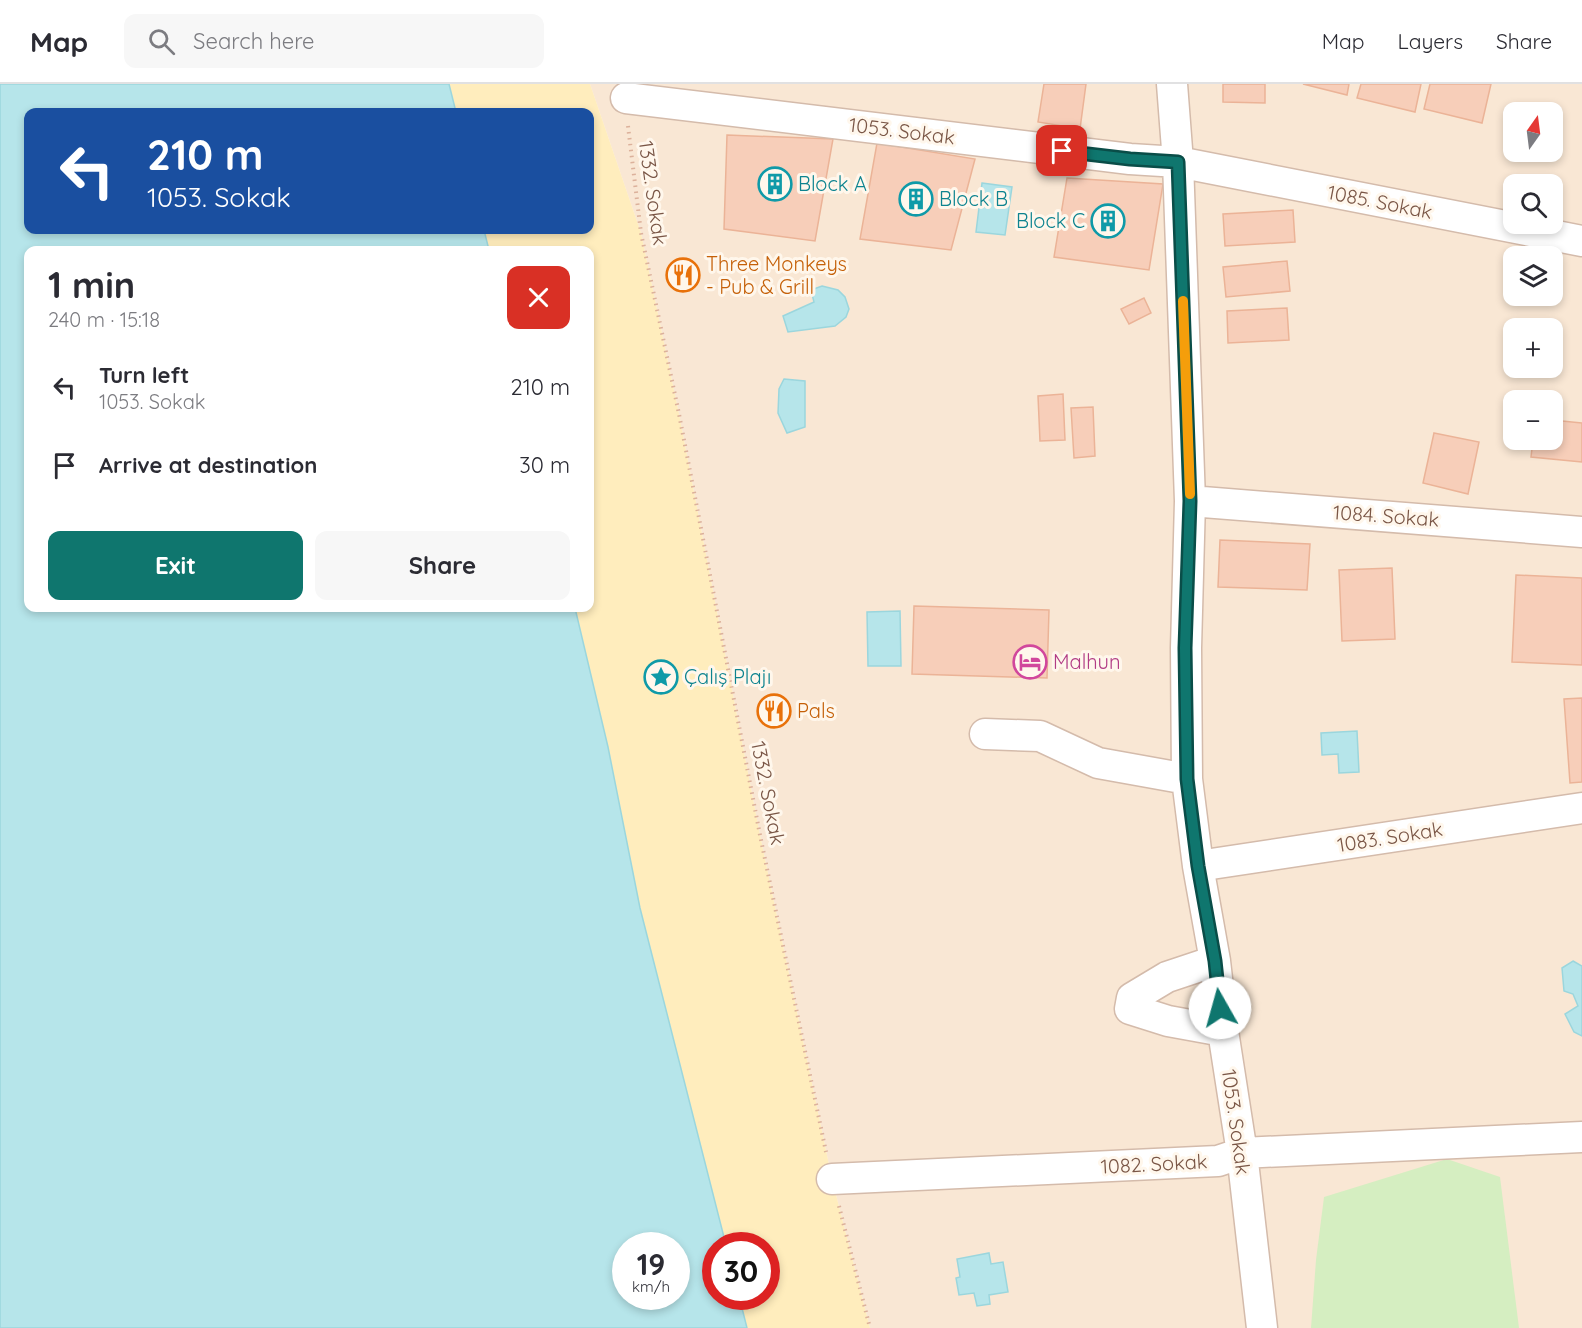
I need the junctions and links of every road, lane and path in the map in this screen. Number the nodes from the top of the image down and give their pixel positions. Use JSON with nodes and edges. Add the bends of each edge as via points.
{"nodes":[{"id":1,"x":1172,"y":84,"type":"edge"},
{"id":2,"x":626,"y":98,"type":"joint"},
{"id":3,"x":1178,"y":162,"type":"junction"},
{"id":4,"x":1582,"y":241,"type":"edge"},
{"id":5,"x":1190,"y":501,"type":"junction"},
{"id":6,"x":1582,"y":532,"type":"edge"},
{"id":7,"x":985,"y":734,"type":"dead end"},
{"id":8,"x":1187,"y":779,"type":"junction"},
{"id":9,"x":1582,"y":808,"type":"edge"},
{"id":10,"x":1198,"y":866,"type":"junction"},
{"id":11,"x":1215,"y":961,"type":"junction"},
{"id":12,"x":1223,"y":1031,"type":"junction"},
{"id":13,"x":1582,"y":1137,"type":"edge"},
{"id":14,"x":1242,"y":1154,"type":"junction"},
{"id":15,"x":832,"y":1179,"type":"junction"},
{"id":16,"x":870,"y":1328,"type":"edge"},
{"id":17,"x":1262,"y":1328,"type":"edge"}],
"edges":[{"from":1,"to":3,"type":"street","name":"1053. Sokak"},
{"from":2,"to":3,"type":"street","name":"1053. Sokak"},
{"from":2,"to":15,"type":"path","name":"1332. Sokak","via":[[641,233]]},
{"from":3,"to":4,"type":"street","name":"1085. Sokak"},
{"from":3,"to":5,"type":"street","name":"1053. Sokak"},
{"from":5,"to":6,"type":"street","name":"1084. Sokak"},
{"from":5,"to":8,"type":"street","name":"1053. Sokak","via":[[1185,648]]},
{"from":7,"to":8,"type":"street","via":[[1040,736],[1098,762]]},
{"from":8,"to":10,"type":"street","name":"1053. Sokak"},
{"from":9,"to":10,"type":"street","name":"1083. Sokak"},
{"from":10,"to":11,"type":"street","name":"1053. Sokak"},
{"from":11,"to":12,"type":"street","name":"1053. Sokak"},
{"from":11,"to":12,"type":"street","via":[[1167,977],[1132,998],[1130,1009]]},
{"from":12,"to":14,"type":"street","name":"1053. Sokak"},
{"from":13,"to":14,"type":"street","name":"1082. Sokak"},
{"from":14,"to":15,"type":"street","name":"1082. Sokak","via":[[1218,1161]]},
{"from":14,"to":17,"type":"street","name":"1053. Sokak"},
{"from":15,"to":16,"type":"path","name":"1332. Sokak"}]}
